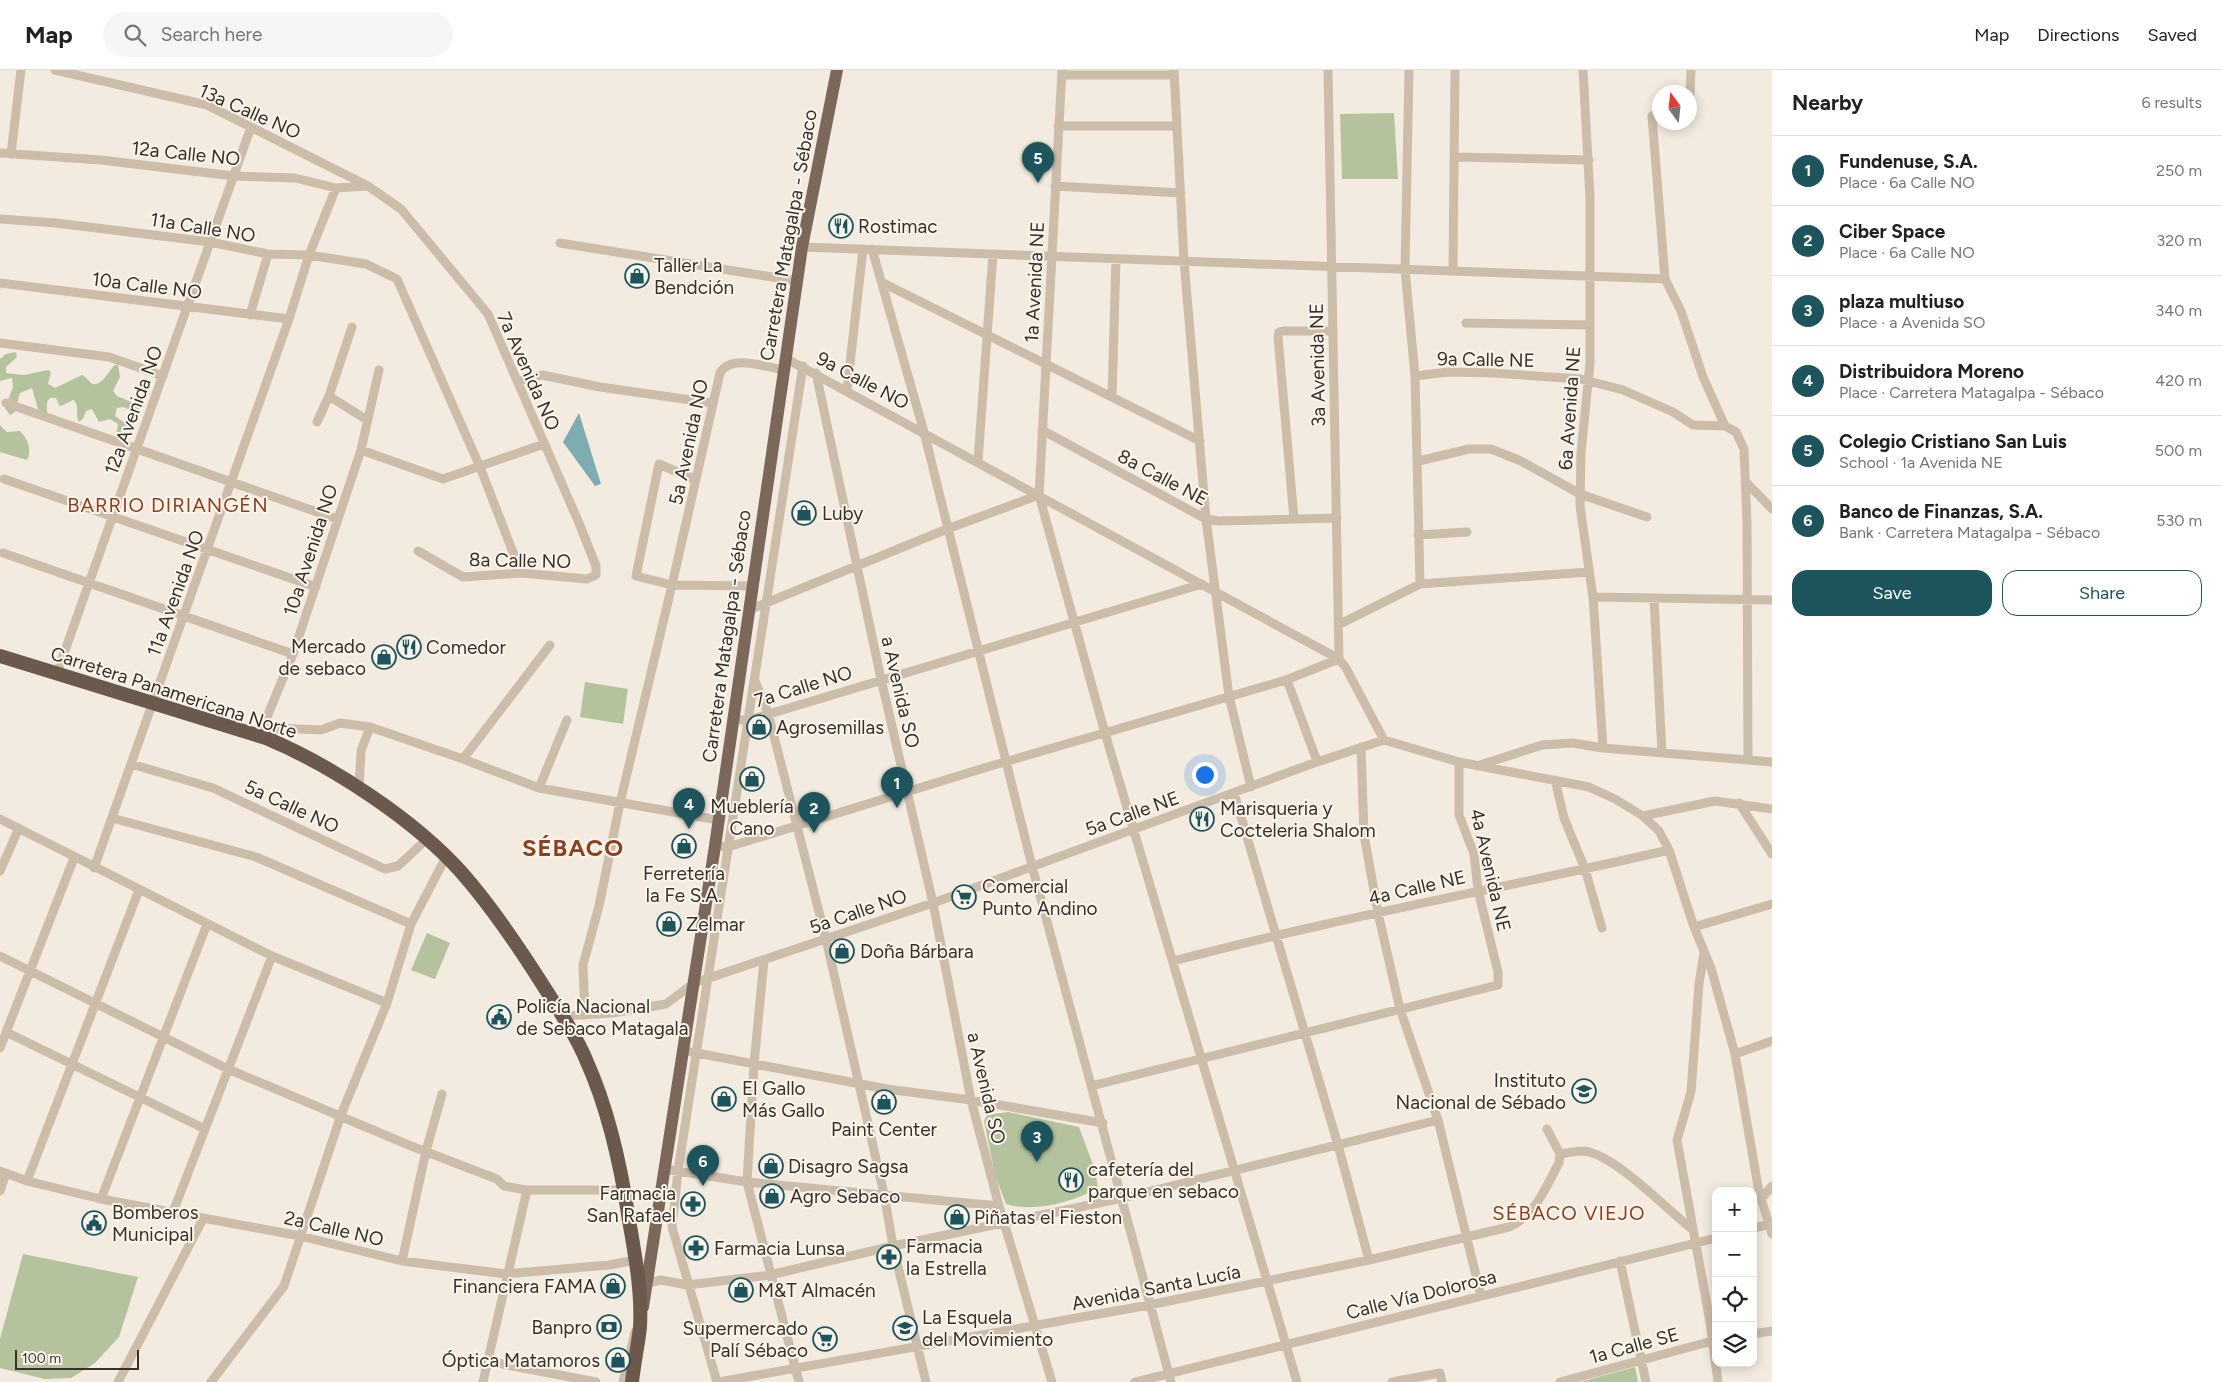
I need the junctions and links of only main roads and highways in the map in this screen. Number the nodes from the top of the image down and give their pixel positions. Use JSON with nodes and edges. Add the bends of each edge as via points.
{"nodes":[{"id":1,"x":837,"y":70,"type":"edge"},
{"id":2,"x":0,"y":656,"type":"edge"},
{"id":3,"x":640,"y":1327,"type":"junction"},
{"id":4,"x":632,"y":1382,"type":"edge"}],
"edges":[{"from":1,"to":3,"type":"main road","name":"Carretera Matagalpa - Sébaco","via":[[802,246]]},
{"from":2,"to":3,"type":"highway","name":"Carretera Panamericana Norte","via":[[263,737],[300,752],[427,839],[462,872],[513,939],[587,1062],[612,1136],[625,1190],[640,1295]]},
{"from":3,"to":4,"type":"highway","name":"Carretera Panamericana Norte"}]}
